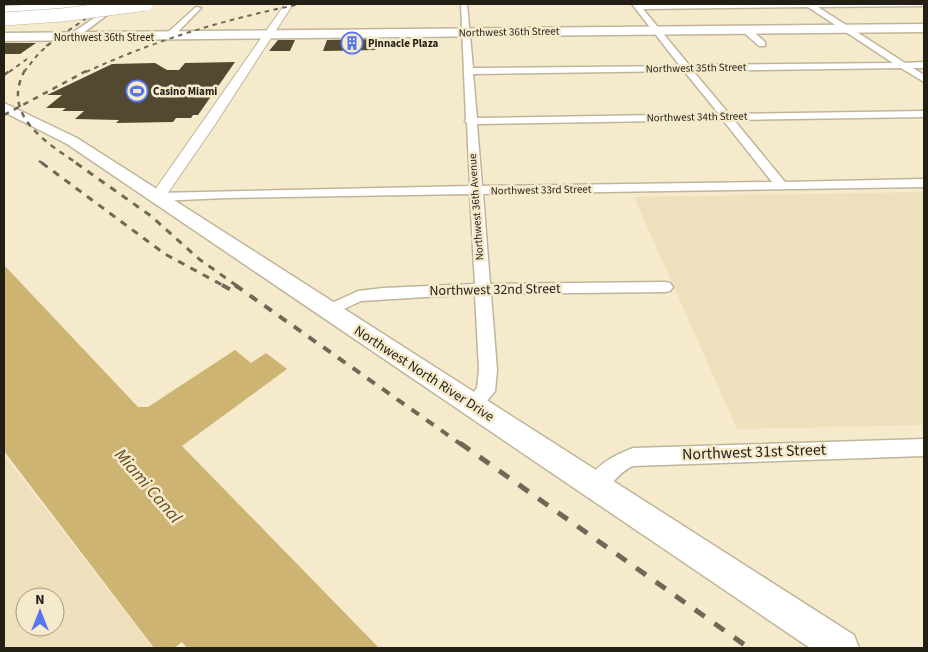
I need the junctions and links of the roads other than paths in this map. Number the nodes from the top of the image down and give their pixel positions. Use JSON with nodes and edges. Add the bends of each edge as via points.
{"nodes":[{"id":1,"x":114,"y":4,"type":"edge"},
{"id":2,"x":119,"y":4,"type":"edge"},
{"id":3,"x":146,"y":4,"type":"edge"},
{"id":4,"x":288,"y":4,"type":"edge"},
{"id":5,"x":464,"y":4,"type":"edge"},
{"id":6,"x":924,"y":4,"type":"edge"},
{"id":7,"x":637,"y":5,"type":"edge"},
{"id":8,"x":808,"y":5,"type":"edge"},
{"id":9,"x":87,"y":6,"type":"edge"},
{"id":10,"x":198,"y":8,"type":"dead end"},
{"id":11,"x":4,"y":10,"type":"edge"},
{"id":12,"x":4,"y":19,"type":"edge"},
{"id":13,"x":846,"y":28,"type":"junction"},
{"id":14,"x":924,"y":28,"type":"edge"},
{"id":15,"x":745,"y":29,"type":"junction"},
{"id":16,"x":657,"y":30,"type":"junction"},
{"id":17,"x":464,"y":33,"type":"junction"},
{"id":18,"x":268,"y":35,"type":"junction"},
{"id":19,"x":169,"y":36,"type":"junction"},
{"id":20,"x":4,"y":37,"type":"edge"},
{"id":21,"x":72,"y":37,"type":"junction"},
{"id":22,"x":762,"y":44,"type":"dead end"},
{"id":23,"x":903,"y":65,"type":"junction"},
{"id":24,"x":924,"y":65,"type":"edge"},
{"id":25,"x":687,"y":68,"type":"junction"},
{"id":26,"x":467,"y":71,"type":"junction"},
{"id":27,"x":924,"y":79,"type":"edge"},
{"id":28,"x":4,"y":107,"type":"edge"},
{"id":29,"x":924,"y":114,"type":"edge"},
{"id":30,"x":726,"y":117,"type":"junction"},
{"id":31,"x":470,"y":121,"type":"junction"},
{"id":32,"x":924,"y":183,"type":"edge"},
{"id":33,"x":781,"y":185,"type":"junction"},
{"id":34,"x":475,"y":191,"type":"junction"},
{"id":35,"x":158,"y":197,"type":"junction"},
{"id":36,"x":665,"y":287,"type":"dead end"},
{"id":37,"x":481,"y":289,"type":"junction"},
{"id":38,"x":329,"y":311,"type":"junction"},
{"id":39,"x":472,"y":406,"type":"junction"},
{"id":40,"x":924,"y":447,"type":"edge"},
{"id":41,"x":595,"y":486,"type":"junction"},
{"id":42,"x":841,"y":648,"type":"edge"}],
"edges":[{"from":1,"to":9,"type":"highway"},
{"from":2,"to":21,"type":"street"},
{"from":3,"to":12,"type":"highway","bridge":true},
{"from":4,"to":18,"type":"street"},
{"from":5,"to":17,"type":"street","name":"Northwest 36th Avenue"},
{"from":6,"to":8,"type":"street"},
{"from":7,"to":8,"type":"street"},
{"from":7,"to":16,"type":"street"},
{"from":8,"to":13,"type":"street"},
{"from":9,"to":11,"type":"highway"},
{"from":9,"to":12,"type":"highway"},
{"from":10,"to":19,"type":"street"},
{"from":13,"to":14,"type":"highway","name":"Northwest 36th Street"},
{"from":13,"to":15,"type":"highway","name":"Northwest 36th Street"},
{"from":13,"to":23,"type":"street"},
{"from":15,"to":16,"type":"highway","name":"Northwest 36th Street"},
{"from":15,"to":22,"type":"street"},
{"from":16,"to":17,"type":"highway","name":"Northwest 36th Street"},
{"from":16,"to":25,"type":"street"},
{"from":17,"to":18,"type":"highway","name":"Northwest 36th Street"},
{"from":17,"to":26,"type":"street","name":"Northwest 36th Avenue"},
{"from":18,"to":19,"type":"highway","name":"Northwest 36th Street"},
{"from":18,"to":35,"type":"street"},
{"from":19,"to":21,"type":"highway","name":"Northwest 36th Street"},
{"from":20,"to":21,"type":"highway","name":"Northwest 36th Street"},
{"from":23,"to":24,"type":"street","name":"Northwest 35th Street"},
{"from":23,"to":25,"type":"street","name":"Northwest 35th Street"},
{"from":23,"to":27,"type":"street"},
{"from":25,"to":26,"type":"street","name":"Northwest 35th Street"},
{"from":25,"to":30,"type":"street"},
{"from":26,"to":31,"type":"street","name":"Northwest 36th Avenue"},
{"from":28,"to":35,"type":"main road","name":"Northwest North River Drive","via":[[72,141]]},
{"from":29,"to":30,"type":"street","name":"Northwest 34th Street"},
{"from":30,"to":31,"type":"street","name":"Northwest 34th Street"},
{"from":30,"to":33,"type":"street"},
{"from":31,"to":34,"type":"street","name":"Northwest 36th Avenue"},
{"from":32,"to":33,"type":"street","name":"Northwest 33rd Street"},
{"from":33,"to":34,"type":"street","name":"Northwest 33rd Street"},
{"from":34,"to":35,"type":"street","name":"Northwest 33rd Street"},
{"from":34,"to":37,"type":"street","name":"Northwest 36th Avenue"},
{"from":35,"to":38,"type":"main road","name":"Northwest North River Drive"},
{"from":36,"to":37,"type":"street","name":"Northwest 32nd Street"},
{"from":37,"to":38,"type":"street","name":"Northwest 32nd Street","via":[[370,294],[349,299]]},
{"from":37,"to":39,"type":"street","name":"Northwest 36th Avenue","via":[[487,380],[486,391]]},
{"from":38,"to":39,"type":"main road","name":"Northwest North River Drive"},
{"from":39,"to":41,"type":"main road","name":"Northwest North River Drive"},
{"from":40,"to":41,"type":"street","name":"Northwest 31st Street","via":[[633,457],[617,463]]},
{"from":41,"to":42,"type":"main road","name":"Northwest North River Drive"}]}
